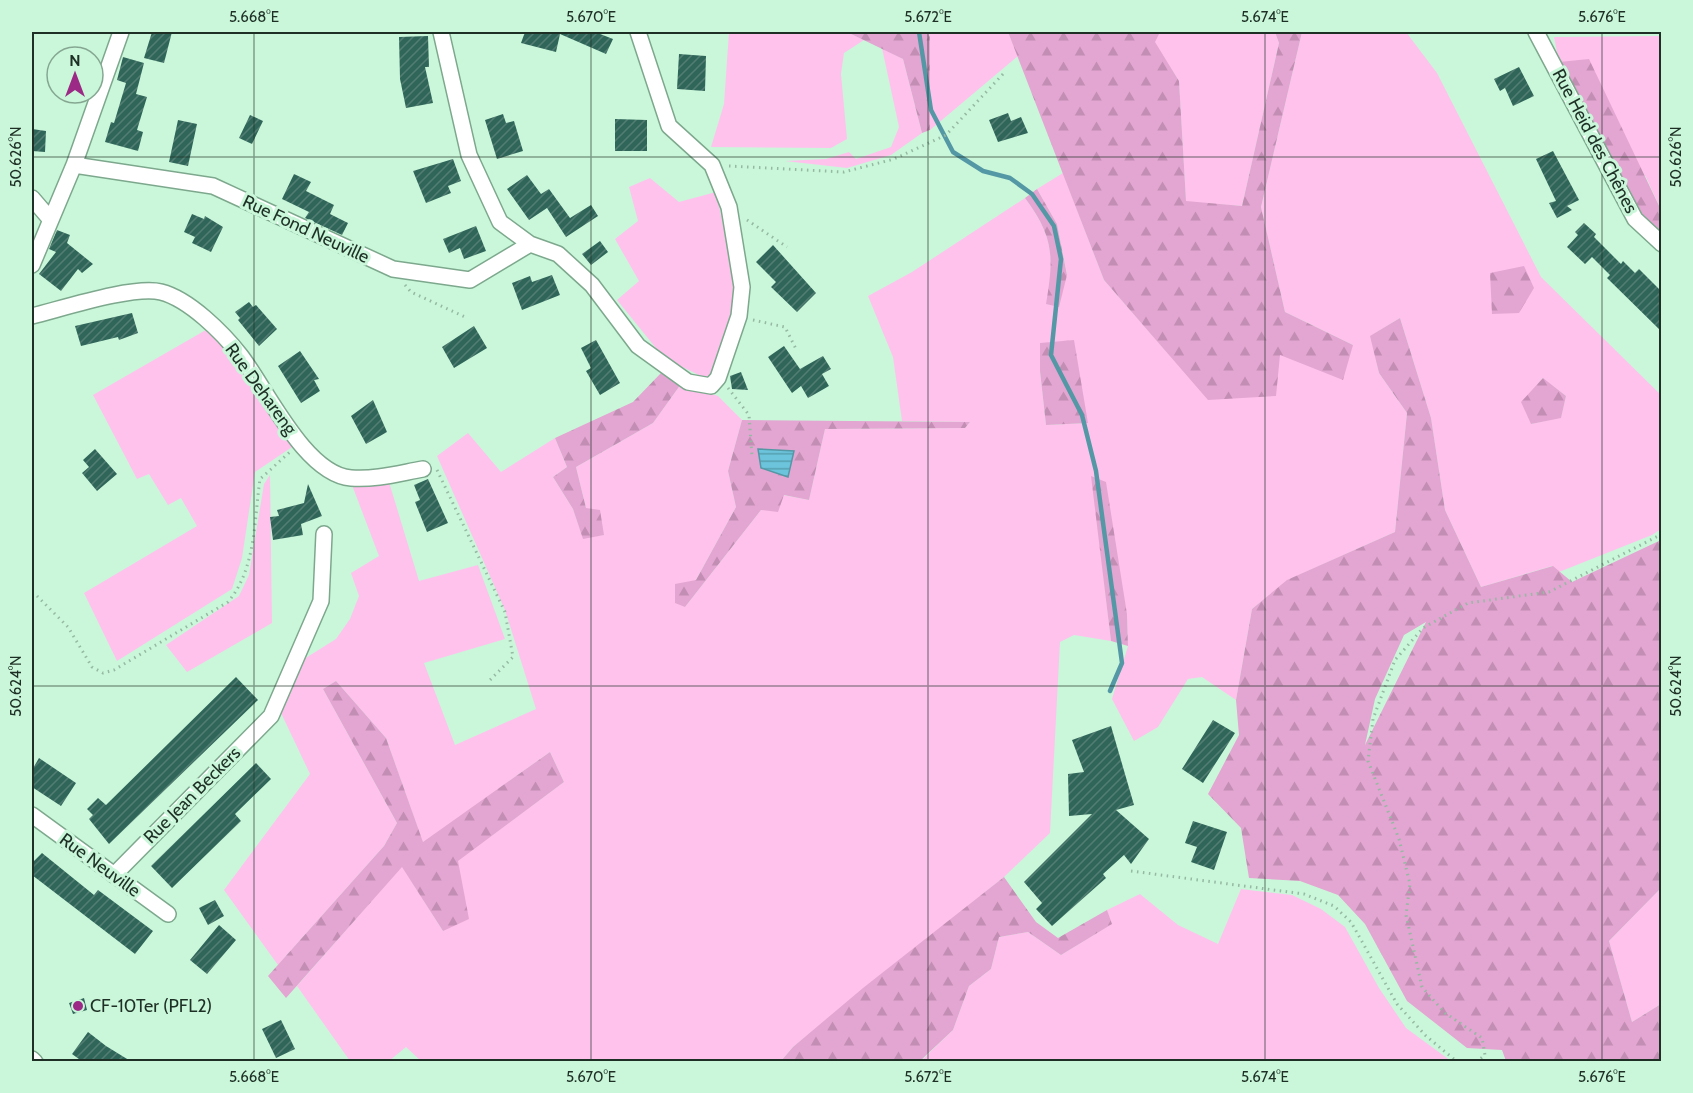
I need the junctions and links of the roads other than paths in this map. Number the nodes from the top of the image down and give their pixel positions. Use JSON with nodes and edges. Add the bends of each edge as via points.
{"nodes":[{"id":1,"x":121,"y":32,"type":"edge"},
{"id":2,"x":441,"y":32,"type":"edge"},
{"id":3,"x":638,"y":32,"type":"edge"},
{"id":4,"x":1536,"y":32,"type":"edge"},
{"id":5,"x":74,"y":165,"type":"junction"},
{"id":6,"x":32,"y":198,"type":"edge"},
{"id":7,"x":50,"y":219,"type":"junction"},
{"id":8,"x":530,"y":244,"type":"junction"},
{"id":9,"x":1662,"y":244,"type":"edge"},
{"id":10,"x":32,"y":265,"type":"edge"},
{"id":11,"x":32,"y":316,"type":"edge"},
{"id":12,"x":423,"y":469,"type":"road end"},
{"id":13,"x":324,"y":534,"type":"dead end"},
{"id":14,"x":32,"y":815,"type":"edge"},
{"id":15,"x":114,"y":875,"type":"junction"},
{"id":16,"x":168,"y":914,"type":"dead end"}],
"edges":[{"from":1,"to":5,"type":"street"},
{"from":2,"to":8,"type":"street","via":[[469,155],[500,222]]},
{"from":3,"to":8,"type":"street","via":[[669,126],[712,165],[729,207],[742,287],[740,316],[715,382],[688,382],[638,346],[592,285],[558,254]]},
{"from":4,"to":9,"type":"street","name":"Rue Heid des Chênes","via":[[1635,219]]},
{"from":5,"to":7,"type":"street"},
{"from":5,"to":8,"type":"street","name":"Rue Fond Neuville","via":[[213,186],[393,270],[470,280]]},
{"from":6,"to":7,"type":"street"},
{"from":7,"to":10,"type":"street"},
{"from":11,"to":12,"type":"street","name":"Rue Dehareng","via":[[136,292],[159,291],[189,304],[240,354],[300,442],[321,465],[350,478]]},
{"from":13,"to":15,"type":"street","name":"Rue Jean Beckers","via":[[321,601],[271,716]]},
{"from":14,"to":15,"type":"street","name":"Rue Neuville"},
{"from":15,"to":16,"type":"street","name":"Rue Neuville"}]}
